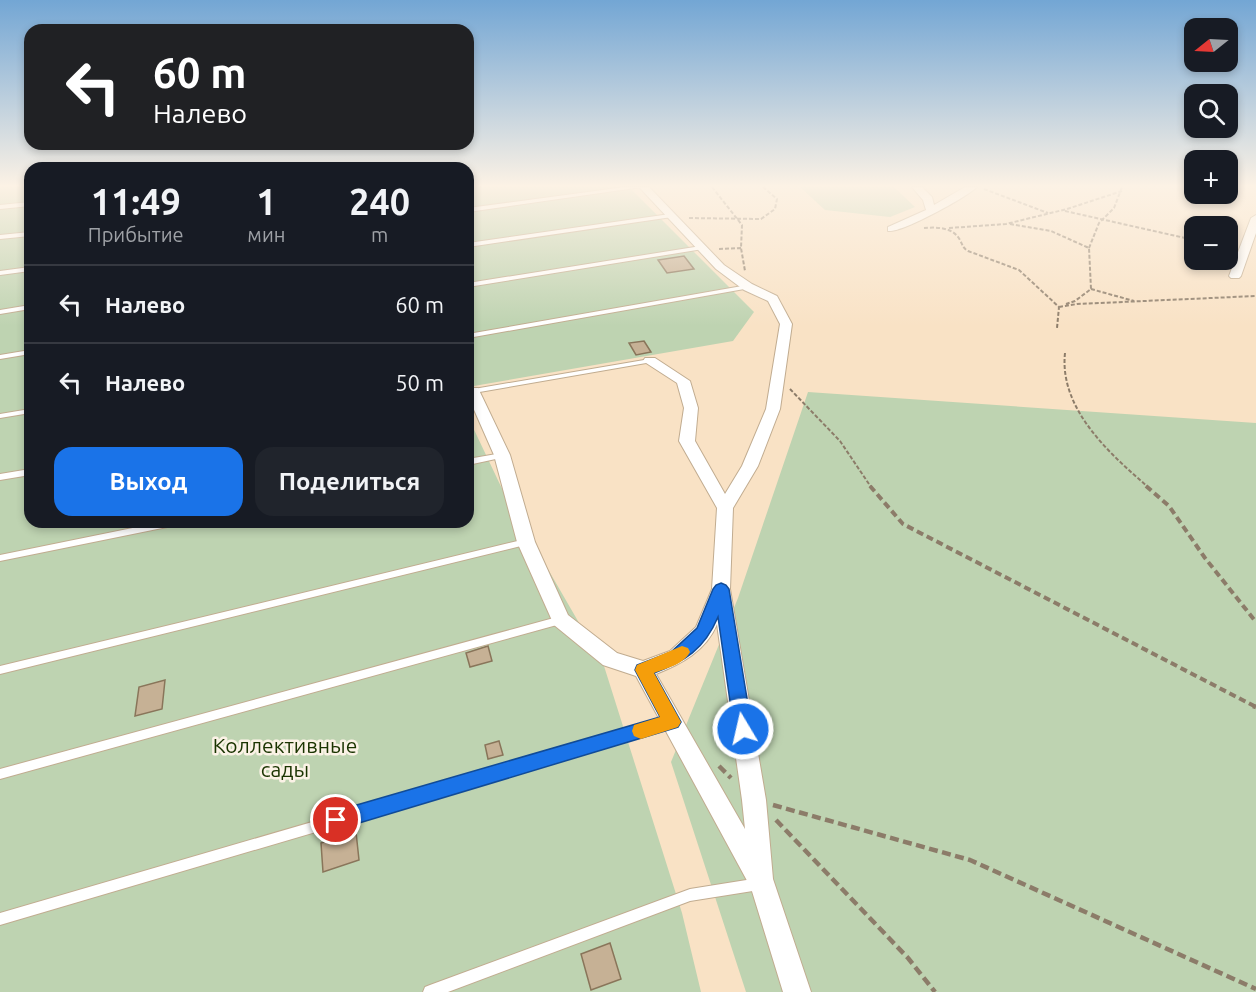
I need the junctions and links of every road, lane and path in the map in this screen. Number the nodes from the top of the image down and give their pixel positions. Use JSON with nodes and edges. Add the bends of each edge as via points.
{"nodes":[{"id":1,"x":550,"y":233,"type":"edge"},
{"id":2,"x":687,"y":233,"type":"edge"},
{"id":3,"x":742,"y":233,"type":"edge"},
{"id":4,"x":955,"y":233,"type":"edge"},
{"id":5,"x":1061,"y":233,"type":"edge"},
{"id":6,"x":1095,"y":233,"type":"edge"},
{"id":7,"x":1167,"y":233,"type":"edge"},
{"id":8,"x":1250,"y":233,"type":"edge"},
{"id":9,"x":24,"y":235,"type":"edge"},
{"id":10,"x":0,"y":237,"type":"edge"},
{"id":11,"x":1184,"y":238,"type":"edge"},
{"id":12,"x":474,"y":244,"type":"edge"},
{"id":13,"x":701,"y":248,"type":"junction"},
{"id":14,"x":1089,"y":248,"type":"junction"},
{"id":15,"x":742,"y":261,"type":"dead end"},
{"id":16,"x":24,"y":270,"type":"edge"},
{"id":17,"x":0,"y":273,"type":"edge"},
{"id":18,"x":1235,"y":276,"type":"dead end"},
{"id":19,"x":474,"y":284,"type":"edge"},
{"id":20,"x":748,"y":287,"type":"junction"},
{"id":21,"x":1091,"y":289,"type":"junction"},
{"id":22,"x":1256,"y":296,"type":"edge"},
{"id":23,"x":1139,"y":302,"type":"junction"},
{"id":24,"x":1059,"y":307,"type":"junction"},
{"id":25,"x":24,"y":308,"type":"edge"},
{"id":26,"x":0,"y":312,"type":"edge"},
{"id":27,"x":1057,"y":328,"type":"dead end"},
{"id":28,"x":474,"y":335,"type":"edge"},
{"id":29,"x":24,"y":353,"type":"edge"},
{"id":30,"x":1065,"y":353,"type":"dead end"},
{"id":31,"x":0,"y":357,"type":"edge"},
{"id":32,"x":650,"y":361,"type":"joint"},
{"id":33,"x":780,"y":372,"type":"junction"},
{"id":34,"x":474,"y":391,"type":"edge"},
{"id":35,"x":474,"y":400,"type":"edge"},
{"id":36,"x":24,"y":412,"type":"edge"},
{"id":37,"x":0,"y":416,"type":"edge"},
{"id":38,"x":502,"y":455,"type":"junction"},
{"id":39,"x":474,"y":461,"type":"edge"},
{"id":40,"x":24,"y":473,"type":"edge"},
{"id":41,"x":0,"y":477,"type":"edge"},
{"id":42,"x":725,"y":508,"type":"junction"},
{"id":43,"x":148,"y":528,"type":"edge"},
{"id":44,"x":526,"y":542,"type":"junction"},
{"id":45,"x":0,"y":558,"type":"edge"},
{"id":46,"x":721,"y":589,"type":"junction"},
{"id":47,"x":561,"y":620,"type":"junction"},
{"id":48,"x":1256,"y":622,"type":"edge"},
{"id":49,"x":0,"y":670,"type":"edge"},
{"id":50,"x":643,"y":670,"type":"junction"},
{"id":51,"x":1256,"y":707,"type":"edge"},
{"id":52,"x":672,"y":722,"type":"junction"},
{"id":53,"x":713,"y":761,"type":"dead end"},
{"id":54,"x":0,"y":774,"type":"edge"},
{"id":55,"x":754,"y":800,"type":"junction"},
{"id":56,"x":762,"y":883,"type":"junction"},
{"id":57,"x":0,"y":919,"type":"edge"},
{"id":58,"x":1256,"y":989,"type":"edge"},
{"id":59,"x":430,"y":992,"type":"edge"},
{"id":60,"x":797,"y":992,"type":"edge"},
{"id":61,"x":935,"y":992,"type":"edge"}],
"edges":[{"from":1,"to":12,"type":"lane"},
{"from":2,"to":13,"type":"street"},
{"from":3,"to":15,"type":"path"},
{"from":4,"to":24,"type":"path","via":[[969,253],[1012,266]]},
{"from":5,"to":14,"type":"path"},
{"from":6,"to":14,"type":"path"},
{"from":7,"to":11,"type":"path"},
{"from":8,"to":18,"type":"street"},
{"from":9,"to":10,"type":"lane"},
{"from":13,"to":19,"type":"lane"},
{"from":13,"to":20,"type":"street"},
{"from":14,"to":21,"type":"path"},
{"from":16,"to":17,"type":"lane"},
{"from":20,"to":28,"type":"lane"},
{"from":20,"to":33,"type":"street","via":[[773,299],[786,324]]},
{"from":21,"to":23,"type":"path"},
{"from":21,"to":24,"type":"path"},
{"from":22,"to":23,"type":"path"},
{"from":23,"to":24,"type":"path"},
{"from":24,"to":27,"type":"path"},
{"from":25,"to":26,"type":"lane"},
{"from":29,"to":31,"type":"lane"},
{"from":30,"to":48,"type":"path","via":[[1068,386],[1084,419],[1110,454],[1169,506]]},
{"from":32,"to":34,"type":"lane"},
{"from":32,"to":42,"type":"street","via":[[683,381],[691,408],[687,441]]},
{"from":33,"to":42,"type":"street","via":[[773,409],[750,466]]},
{"from":33,"to":51,"type":"path","via":[[793,393],[840,441],[875,493],[903,524]]},
{"from":35,"to":38,"type":"street"},
{"from":36,"to":37,"type":"lane"},
{"from":38,"to":39,"type":"lane"},
{"from":38,"to":44,"type":"street"},
{"from":40,"to":41,"type":"lane"},
{"from":42,"to":46,"type":"street"},
{"from":43,"to":45,"type":"lane"},
{"from":44,"to":47,"type":"street"},
{"from":44,"to":49,"type":"lane"},
{"from":46,"to":50,"type":"street","via":[[704,632],[677,657]]},
{"from":46,"to":55,"type":"street"},
{"from":47,"to":50,"type":"street","via":[[610,659]]},
{"from":47,"to":54,"type":"lane"},
{"from":50,"to":52,"type":"street"},
{"from":52,"to":56,"type":"street"},
{"from":52,"to":57,"type":"lane"},
{"from":53,"to":55,"type":"path"},
{"from":55,"to":56,"type":"street"},
{"from":55,"to":58,"type":"path","via":[[970,860]]},
{"from":55,"to":61,"type":"path","via":[[908,958]]},
{"from":56,"to":59,"type":"lane","via":[[690,895]]},
{"from":56,"to":60,"type":"street"}]}
